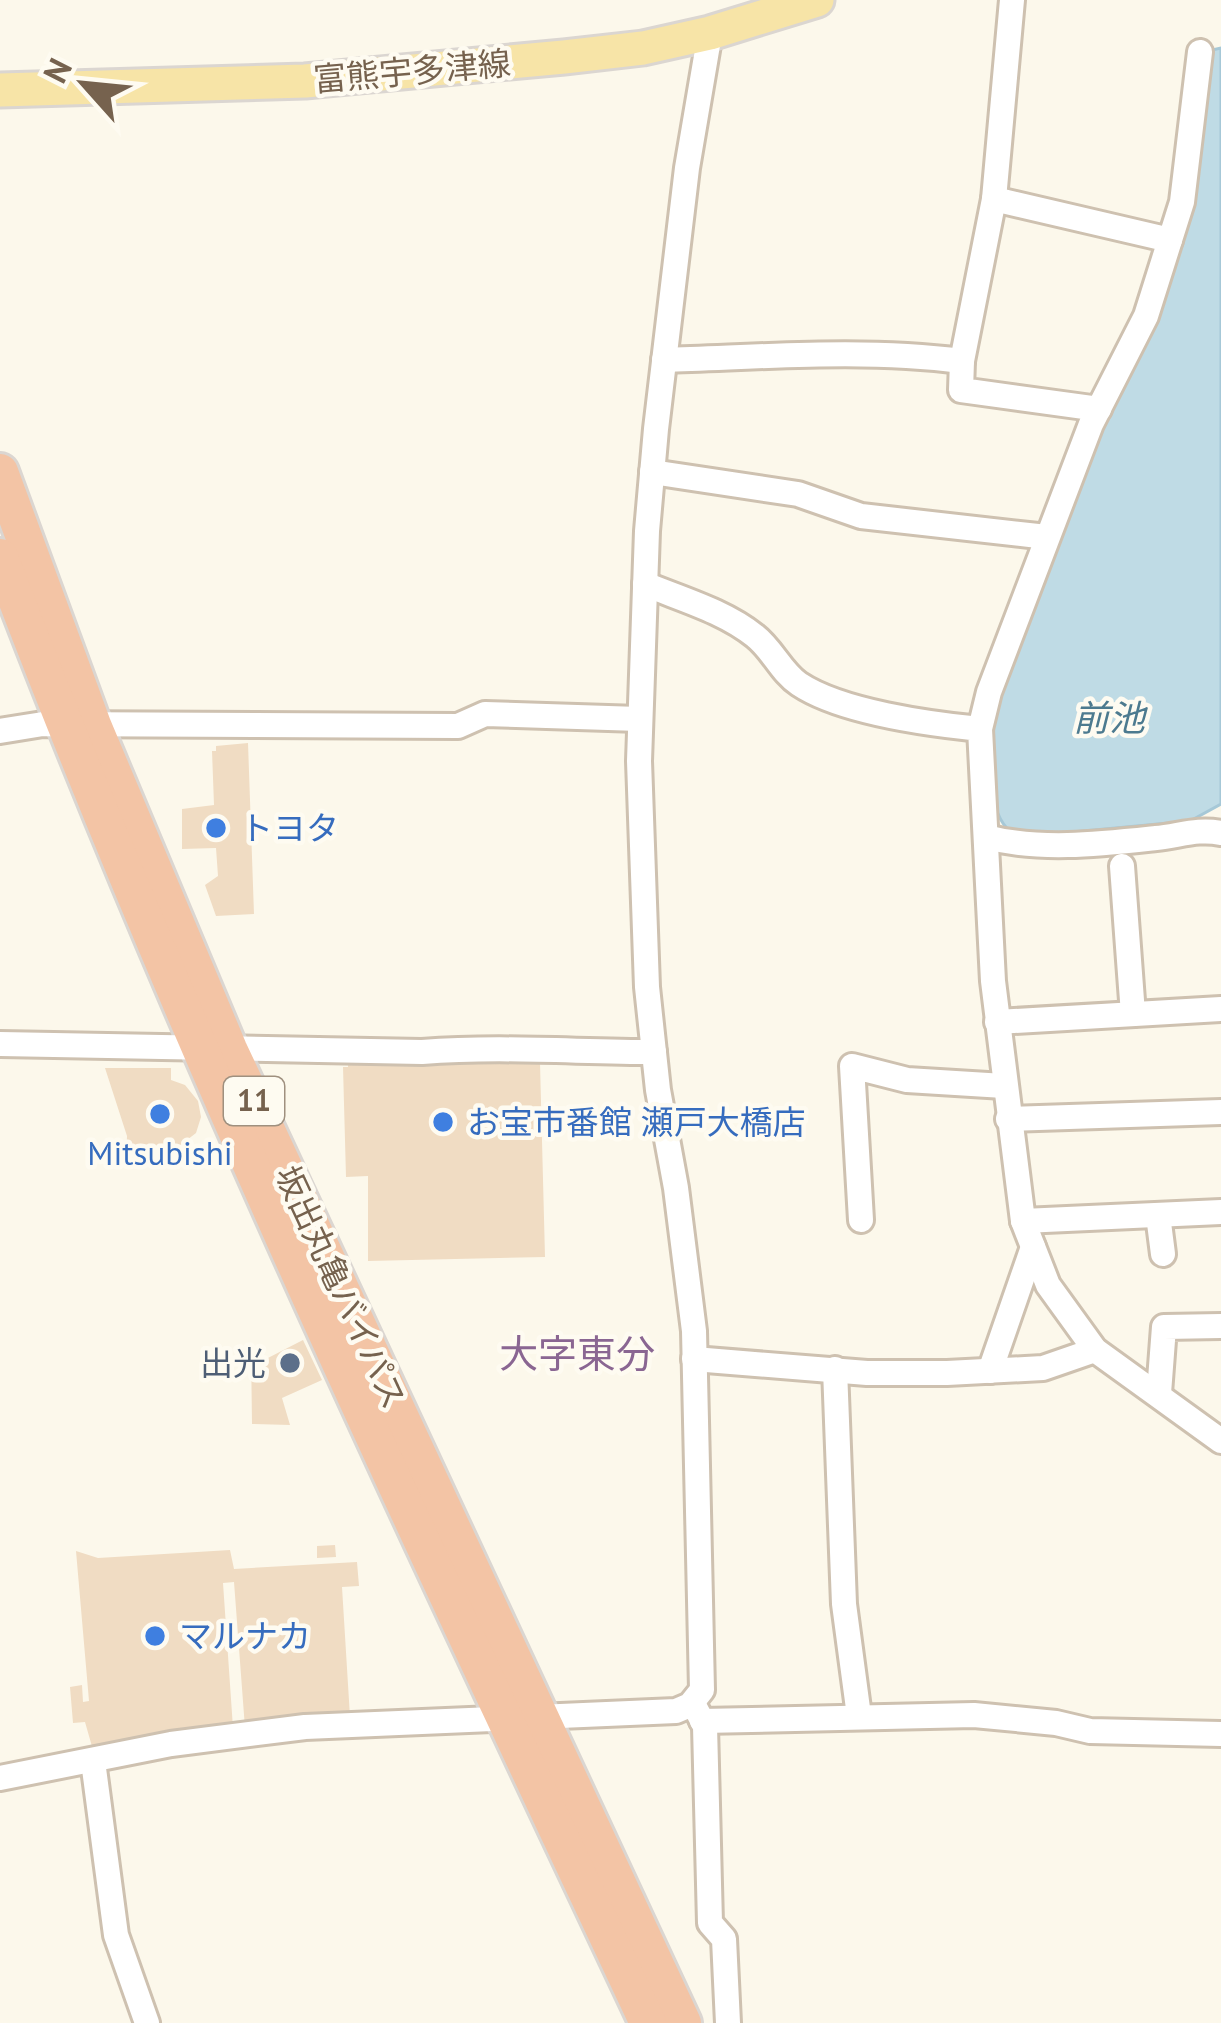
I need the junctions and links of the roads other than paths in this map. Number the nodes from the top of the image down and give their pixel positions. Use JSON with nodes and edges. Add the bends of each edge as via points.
{"nodes":[{"id":1,"x":817,"y":0,"type":"edge"},
{"id":2,"x":1012,"y":0,"type":"edge"},
{"id":3,"x":712,"y":16,"type":"edge"},
{"id":4,"x":1200,"y":52,"type":"dead end"},
{"id":5,"x":0,"y":90,"type":"edge"},
{"id":6,"x":994,"y":199,"type":"junction"},
{"id":7,"x":1170,"y":239,"type":"junction"},
{"id":8,"x":664,"y":360,"type":"junction"},
{"id":9,"x":962,"y":362,"type":"junction"},
{"id":10,"x":1099,"y":409,"type":"junction"},
{"id":11,"x":0,"y":472,"type":"edge"},
{"id":12,"x":652,"y":472,"type":"junction"},
{"id":13,"x":1047,"y":537,"type":"junction"},
{"id":14,"x":0,"y":557,"type":"edge"},
{"id":15,"x":645,"y":584,"type":"junction"},
{"id":16,"x":640,"y":719,"type":"junction"},
{"id":17,"x":78,"y":725,"type":"junction"},
{"id":18,"x":980,"y":729,"type":"junction"},
{"id":19,"x":0,"y":731,"type":"edge"},
{"id":20,"x":1221,"y":833,"type":"edge"},
{"id":21,"x":986,"y":837,"type":"junction"},
{"id":22,"x":1221,"y":856,"type":"edge"},
{"id":23,"x":1122,"y":866,"type":"dead end"},
{"id":24,"x":1221,"y":1009,"type":"edge"},
{"id":25,"x":1133,"y":1014,"type":"junction"},
{"id":26,"x":998,"y":1022,"type":"junction"},
{"id":27,"x":0,"y":1044,"type":"edge"},
{"id":28,"x":214,"y":1048,"type":"junction"},
{"id":29,"x":654,"y":1052,"type":"junction"},
{"id":30,"x":1004,"y":1086,"type":"junction"},
{"id":31,"x":1221,"y":1112,"type":"edge"},
{"id":32,"x":1008,"y":1119,"type":"junction"},
{"id":33,"x":1221,"y":1212,"type":"edge"},
{"id":34,"x":1158,"y":1215,"type":"junction"},
{"id":35,"x":861,"y":1220,"type":"dead end"},
{"id":36,"x":1022,"y":1221,"type":"junction"},
{"id":37,"x":1033,"y":1246,"type":"junction"},
{"id":38,"x":1162,"y":1254,"type":"dead end"},
{"id":39,"x":1221,"y":1326,"type":"edge"},
{"id":40,"x":1095,"y":1350,"type":"junction"},
{"id":41,"x":694,"y":1359,"type":"junction"},
{"id":42,"x":836,"y":1369,"type":"junction"},
{"id":43,"x":990,"y":1371,"type":"junction"},
{"id":44,"x":1159,"y":1394,"type":"junction"},
{"id":45,"x":1221,"y":1441,"type":"edge"},
{"id":46,"x":697,"y":1711,"type":"junction"},
{"id":47,"x":860,"y":1716,"type":"junction"},
{"id":48,"x":523,"y":1719,"type":"junction"},
{"id":49,"x":1221,"y":1734,"type":"edge"},
{"id":50,"x":93,"y":1761,"type":"junction"},
{"id":51,"x":0,"y":1778,"type":"edge"},
{"id":52,"x":147,"y":2023,"type":"edge"},
{"id":53,"x":648,"y":2023,"type":"edge"},
{"id":54,"x":683,"y":2023,"type":"edge"},
{"id":55,"x":728,"y":2023,"type":"edge"}],
"edges":[{"from":1,"to":3,"type":"main road","name":"富熊宇多津線"},
{"from":2,"to":6,"type":"street"},
{"from":3,"to":5,"type":"main road","name":"富熊宇多津線","via":[[643,48],[305,81]]},
{"from":3,"to":8,"type":"street"},
{"from":4,"to":7,"type":"street"},
{"from":6,"to":7,"type":"street"},
{"from":6,"to":9,"type":"street"},
{"from":7,"to":10,"type":"street","via":[[1146,316]]},
{"from":8,"to":9,"type":"street","via":[[814,352]]},
{"from":8,"to":12,"type":"street"},
{"from":9,"to":10,"type":"street","via":[[961,390]]},
{"from":10,"to":13,"type":"street"},
{"from":11,"to":17,"type":"highway","name":"坂出丸亀バイパス","number":"11"},
{"from":12,"to":13,"type":"street","via":[[798,494],[861,516]]},
{"from":12,"to":15,"type":"street"},
{"from":13,"to":18,"type":"street"},
{"from":14,"to":17,"type":"highway","name":"坂出丸亀バイパス","number":"11"},
{"from":15,"to":16,"type":"street"},
{"from":15,"to":18,"type":"street","via":[[754,635],[796,682],[821,695]]},
{"from":16,"to":17,"type":"street","via":[[485,714],[458,726]]},
{"from":16,"to":29,"type":"street","via":[[641,899]]},
{"from":17,"to":19,"type":"street"},
{"from":17,"to":28,"type":"highway","name":"坂出丸亀バイパス","number":"11"},
{"from":18,"to":21,"type":"street"},
{"from":20,"to":21,"type":"street","via":[[1022,846]]},
{"from":20,"to":22,"type":"street"},
{"from":21,"to":26,"type":"street"},
{"from":23,"to":25,"type":"street"},
{"from":24,"to":25,"type":"street"},
{"from":25,"to":26,"type":"street"},
{"from":26,"to":30,"type":"street"},
{"from":27,"to":28,"type":"street"},
{"from":28,"to":29,"type":"street"},
{"from":28,"to":48,"type":"highway","name":"坂出丸亀バイパス","number":"11"},
{"from":29,"to":41,"type":"street"},
{"from":30,"to":32,"type":"street"},
{"from":30,"to":35,"type":"street","via":[[907,1080],[852,1066]]},
{"from":31,"to":32,"type":"street"},
{"from":32,"to":36,"type":"street"},
{"from":33,"to":34,"type":"street"},
{"from":34,"to":36,"type":"street"},
{"from":34,"to":38,"type":"street"},
{"from":36,"to":37,"type":"street"},
{"from":37,"to":40,"type":"street","via":[[1048,1285]]},
{"from":37,"to":43,"type":"street"},
{"from":39,"to":44,"type":"street","via":[[1164,1328]]},
{"from":40,"to":43,"type":"street","via":[[1042,1369]]},
{"from":40,"to":44,"type":"street"},
{"from":41,"to":42,"type":"street"},
{"from":41,"to":46,"type":"street"},
{"from":42,"to":43,"type":"street"},
{"from":42,"to":47,"type":"street","via":[[844,1604]]},
{"from":44,"to":45,"type":"street"},
{"from":46,"to":47,"type":"street"},
{"from":46,"to":48,"type":"street"},
{"from":46,"to":55,"type":"street","via":[[710,1923],[724,1939]]},
{"from":47,"to":49,"type":"street","via":[[974,1715],[1090,1731]]},
{"from":48,"to":50,"type":"street","via":[[305,1727]]},
{"from":48,"to":53,"type":"highway","name":"坂出丸亀バイパス","number":"11"},
{"from":48,"to":54,"type":"highway","name":"坂出丸亀バイパス","number":"11"},
{"from":50,"to":51,"type":"street"},
{"from":50,"to":52,"type":"street","via":[[116,1935]]}]}
